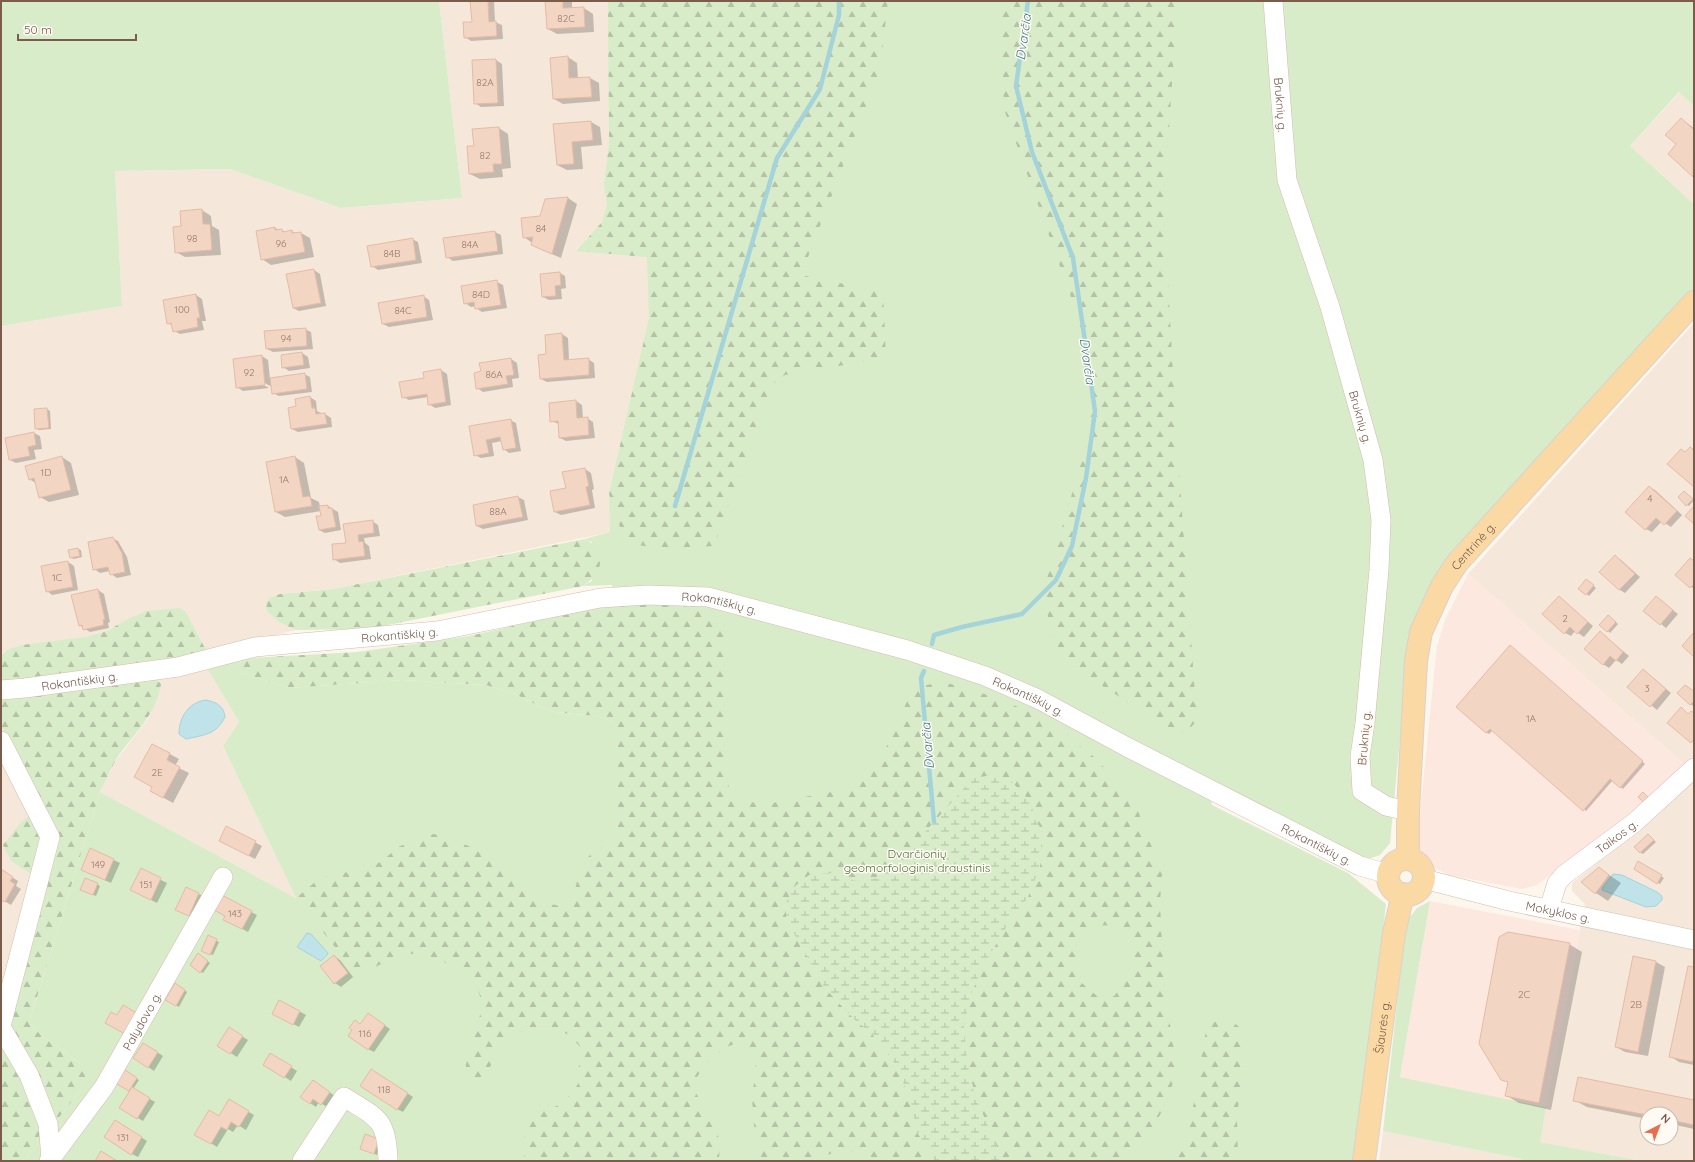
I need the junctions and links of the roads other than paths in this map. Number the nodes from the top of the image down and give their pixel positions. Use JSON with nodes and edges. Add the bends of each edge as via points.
{"nodes":[{"id":1,"x":1273,"y":1,"type":"edge"},
{"id":2,"x":1694,"y":302,"type":"edge"},
{"id":3,"x":1,"y":690,"type":"edge"},
{"id":4,"x":1,"y":741,"type":"edge"},
{"id":5,"x":1694,"y":768,"type":"edge"},
{"id":6,"x":1408,"y":811,"type":"junction"},
{"id":7,"x":1408,"y":859,"type":"junction"},
{"id":8,"x":1388,"y":874,"type":"junction"},
{"id":9,"x":223,"y":878,"type":"dead end"},
{"id":10,"x":1424,"y":879,"type":"junction"},
{"id":11,"x":1403,"y":894,"type":"junction"},
{"id":12,"x":1549,"y":909,"type":"junction"},
{"id":13,"x":1694,"y":940,"type":"edge"},
{"id":14,"x":1,"y":1026,"type":"edge"},
{"id":15,"x":50,"y":1159,"type":"edge"},
{"id":16,"x":302,"y":1161,"type":"edge"},
{"id":17,"x":388,"y":1161,"type":"edge"},
{"id":18,"x":1364,"y":1161,"type":"edge"}],
"edges":[{"from":1,"to":6,"type":"street","name":"Bruknių g.","via":[[1287,180],[1330,307],[1369,445],[1381,520],[1379,570],[1360,756],[1362,791],[1386,806]]},
{"from":2,"to":6,"type":"main road","name":"Centrinė g.","via":[[1457,562],[1442,586],[1421,632],[1416,661]]},
{"from":3,"to":8,"type":"street","name":"Rokantiškių g.","via":[[178,667],[255,647],[437,631],[600,598],[648,595],[708,597],[908,650],[985,676],[1038,699],[1360,866]]},
{"from":4,"to":14,"type":"street","name":"Palydovo g.","via":[[50,837]]},
{"from":5,"to":12,"type":"street","name":"Taikos g.","via":[[1634,823],[1564,875],[1555,887]]},
{"from":6,"to":7,"type":"main road","name":"Centrinė g."},
{"from":7,"to":8,"type":"main road","via":[[1397,861],[1391,866]]},
{"from":7,"to":10,"type":"main road","via":[[1419,865]]},
{"from":8,"to":11,"type":"main road","via":[[1393,889]]},
{"from":9,"to":15,"type":"street","name":"Palydovo g.","via":[[104,1087]]},
{"from":10,"to":11,"type":"main road","via":[[1421,887],[1415,892]]},
{"from":10,"to":12,"type":"street","name":"Mokyklos g."},
{"from":11,"to":18,"type":"main road","name":"Šiaurės g.","via":[[1393,941]]},
{"from":12,"to":13,"type":"street","name":"Mokyklos g."},
{"from":14,"to":15,"type":"street","name":"Palydovo g.","via":[[29,1076],[48,1124]]},
{"from":16,"to":17,"type":"street","via":[[344,1097],[382,1124],[388,1141]]}]}
